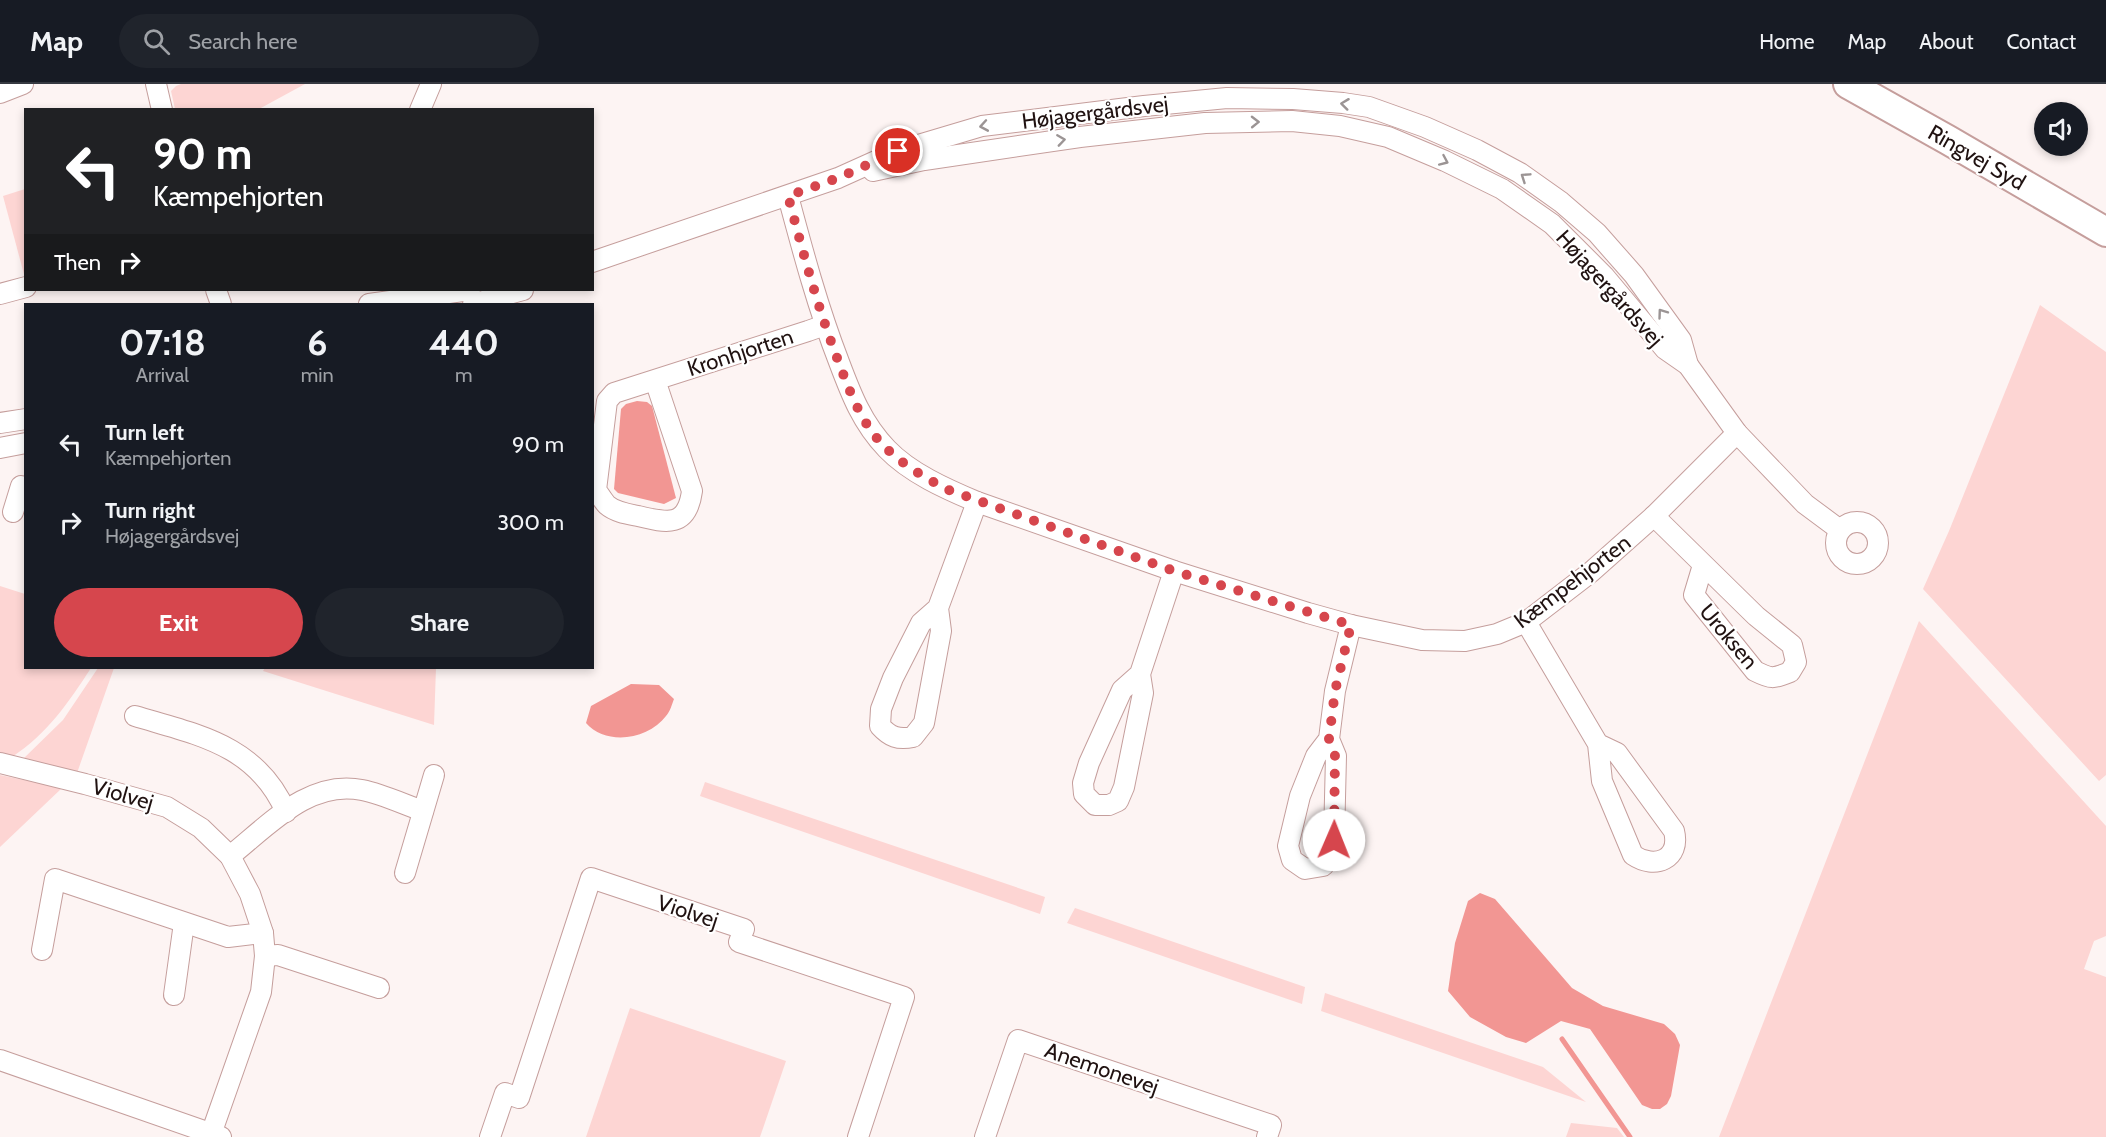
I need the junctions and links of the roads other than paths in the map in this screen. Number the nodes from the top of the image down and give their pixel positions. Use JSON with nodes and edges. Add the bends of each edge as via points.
{"nodes":[{"id":1,"x":21,"y":84,"type":"edge"},
{"id":2,"x":156,"y":84,"type":"edge"},
{"id":3,"x":431,"y":84,"type":"edge"},
{"id":4,"x":1848,"y":84,"type":"edge"},
{"id":5,"x":0,"y":93,"type":"edge"},
{"id":6,"x":162,"y":108,"type":"edge"},
{"id":7,"x":421,"y":108,"type":"edge"},
{"id":8,"x":788,"y":196,"type":"junction"},
{"id":9,"x":2106,"y":232,"type":"edge"},
{"id":10,"x":594,"y":261,"type":"edge"},
{"id":11,"x":24,"y":288,"type":"edge"},
{"id":12,"x":463,"y":291,"type":"edge"},
{"id":13,"x":519,"y":291,"type":"edge"},
{"id":14,"x":0,"y":294,"type":"edge"},
{"id":15,"x":376,"y":303,"type":"edge"},
{"id":16,"x":477,"y":303,"type":"edge"},
{"id":17,"x":825,"y":325,"type":"junction"},
{"id":18,"x":655,"y":380,"type":"junction"},
{"id":19,"x":24,"y":419,"type":"edge"},
{"id":20,"x":0,"y":423,"type":"edge"},
{"id":21,"x":1737,"y":433,"type":"junction"},
{"id":22,"x":24,"y":443,"type":"edge"},
{"id":23,"x":0,"y":447,"type":"edge"},
{"id":24,"x":21,"y":486,"type":"dead end"},
{"id":25,"x":977,"y":501,"type":"junction"},
{"id":26,"x":13,"y":511,"type":"edge"},
{"id":27,"x":1654,"y":516,"type":"junction"},
{"id":28,"x":1840,"y":530,"type":"dead end"},
{"id":29,"x":1703,"y":565,"type":"junction"},
{"id":30,"x":1174,"y":571,"type":"junction"},
{"id":31,"x":938,"y":608,"type":"junction"},
{"id":32,"x":1526,"y":622,"type":"junction"},
{"id":33,"x":1351,"y":625,"type":"junction"},
{"id":34,"x":1140,"y":674,"type":"junction"},
{"id":35,"x":135,"y":717,"type":"dead end"},
{"id":36,"x":1329,"y":739,"type":"junction"},
{"id":37,"x":1598,"y":744,"type":"junction"},
{"id":38,"x":0,"y":763,"type":"edge"},
{"id":39,"x":434,"y":775,"type":"dead end"},
{"id":40,"x":423,"y":811,"type":"junction"},
{"id":41,"x":286,"y":812,"type":"junction"},
{"id":42,"x":230,"y":856,"type":"junction"},
{"id":43,"x":405,"y":873,"type":"dead end"},
{"id":44,"x":184,"y":923,"type":"junction"},
{"id":45,"x":263,"y":933,"type":"junction"},
{"id":46,"x":42,"y":950,"type":"dead end"},
{"id":47,"x":265,"y":956,"type":"junction"},
{"id":48,"x":379,"y":988,"type":"dead end"},
{"id":49,"x":174,"y":995,"type":"dead end"},
{"id":50,"x":0,"y":1059,"type":"edge"},
{"id":51,"x":214,"y":1136,"type":"edge"},
{"id":52,"x":490,"y":1137,"type":"edge"},
{"id":53,"x":858,"y":1137,"type":"edge"},
{"id":54,"x":985,"y":1137,"type":"edge"},
{"id":55,"x":1267,"y":1137,"type":"edge"}],
"edges":[{"from":1,"to":5,"type":"street"},
{"from":2,"to":6,"type":"street"},
{"from":3,"to":7,"type":"street"},
{"from":4,"to":9,"type":"highway","name":"Ringvej Syd"},
{"from":8,"to":10,"type":"street","name":"Højagergårdsvej"},
{"from":8,"to":17,"type":"street","name":"Kæmpehjorten"},
{"from":8,"to":21,"type":"street","name":"Højagergårdsvej","via":[[898,151],[982,126],[1227,98],[1293,99],[1369,107],[1425,127],[1520,173],[1597,233],[1634,275],[1681,340],[1688,364]]},
{"from":11,"to":14,"type":"street"},
{"from":12,"to":15,"type":"street"},
{"from":13,"to":16,"type":"street"},
{"from":17,"to":18,"type":"street","name":"Kronhjorten"},
{"from":17,"to":25,"type":"street","name":"Kæmpehjorten","via":[[855,405],[888,450],[921,475]]},
{"from":18,"to":18,"type":"street","name":"Kronhjorten","via":[[614,393],[607,401],[596,490],[617,511],[664,522],[678,520],[690,506],[692,491]]},
{"from":19,"to":20,"type":"street"},
{"from":21,"to":27,"type":"street","name":"Kæmpehjorten"},
{"from":21,"to":28,"type":"street","name":"Højagergårdsvej","via":[[1804,504]]},
{"from":22,"to":23,"type":"street"},
{"from":24,"to":26,"type":"street"},
{"from":25,"to":30,"type":"street","name":"Kæmpehjorten"},
{"from":25,"to":31,"type":"street"},
{"from":27,"to":29,"type":"street","name":"Uroksen"},
{"from":27,"to":32,"type":"street","name":"Kæmpehjorten"},
{"from":29,"to":29,"type":"street","name":"Uroksen","via":[[1792,645],[1796,662],[1790,672],[1768,678],[1755,671],[1694,595]]},
{"from":30,"to":33,"type":"street","name":"Kæmpehjorten"},
{"from":30,"to":34,"type":"street"},
{"from":31,"to":31,"type":"street","via":[[942,631],[924,723],[913,737],[887,735],[880,726],[881,709],[893,678],[921,623]]},
{"from":32,"to":33,"type":"street","name":"Kæmpehjorten","via":[[1465,641],[1422,640]]},
{"from":32,"to":37,"type":"street"},
{"from":33,"to":36,"type":"street","via":[[1335,691]]},
{"from":34,"to":34,"type":"street","via":[[1122,690],[1089,763],[1084,794],[1095,805],[1118,801],[1124,787],[1143,693]]},
{"from":35,"to":41,"type":"street","via":[[206,738],[240,754],[263,772],[278,792]]},
{"from":36,"to":36,"type":"street","via":[[1316,756],[1300,796],[1288,846],[1292,860],[1305,869],[1323,866],[1332,856],[1335,756]]},
{"from":37,"to":37,"type":"street","via":[[1602,781],[1634,855],[1642,861],[1665,859],[1677,842],[1674,831],[1617,753]]},
{"from":38,"to":42,"type":"street","name":"Violvej","via":[[167,807],[201,828]]},
{"from":39,"to":40,"type":"street"},
{"from":40,"to":41,"type":"street","via":[[362,790],[344,788],[303,799]]},
{"from":40,"to":43,"type":"street"},
{"from":41,"to":42,"type":"street"},
{"from":42,"to":45,"type":"street","name":"Violvej","via":[[250,894]]},
{"from":44,"to":45,"type":"street","via":[[228,938]]},
{"from":44,"to":46,"type":"street","via":[[55,879]]},
{"from":44,"to":49,"type":"street"},
{"from":45,"to":47,"type":"street","name":"Violvej"},
{"from":47,"to":48,"type":"street","via":[[278,955]]},
{"from":47,"to":51,"type":"street","name":"Violvej","via":[[261,993]]},
{"from":50,"to":51,"type":"street","name":"Violvej"},
{"from":52,"to":53,"type":"street","name":"Violvej","via":[[505,1093],[519,1098],[591,878],[744,929],[739,942],[904,997]]},
{"from":54,"to":55,"type":"street","name":"Anemonevej","via":[[1018,1040],[1271,1125]]}]}
